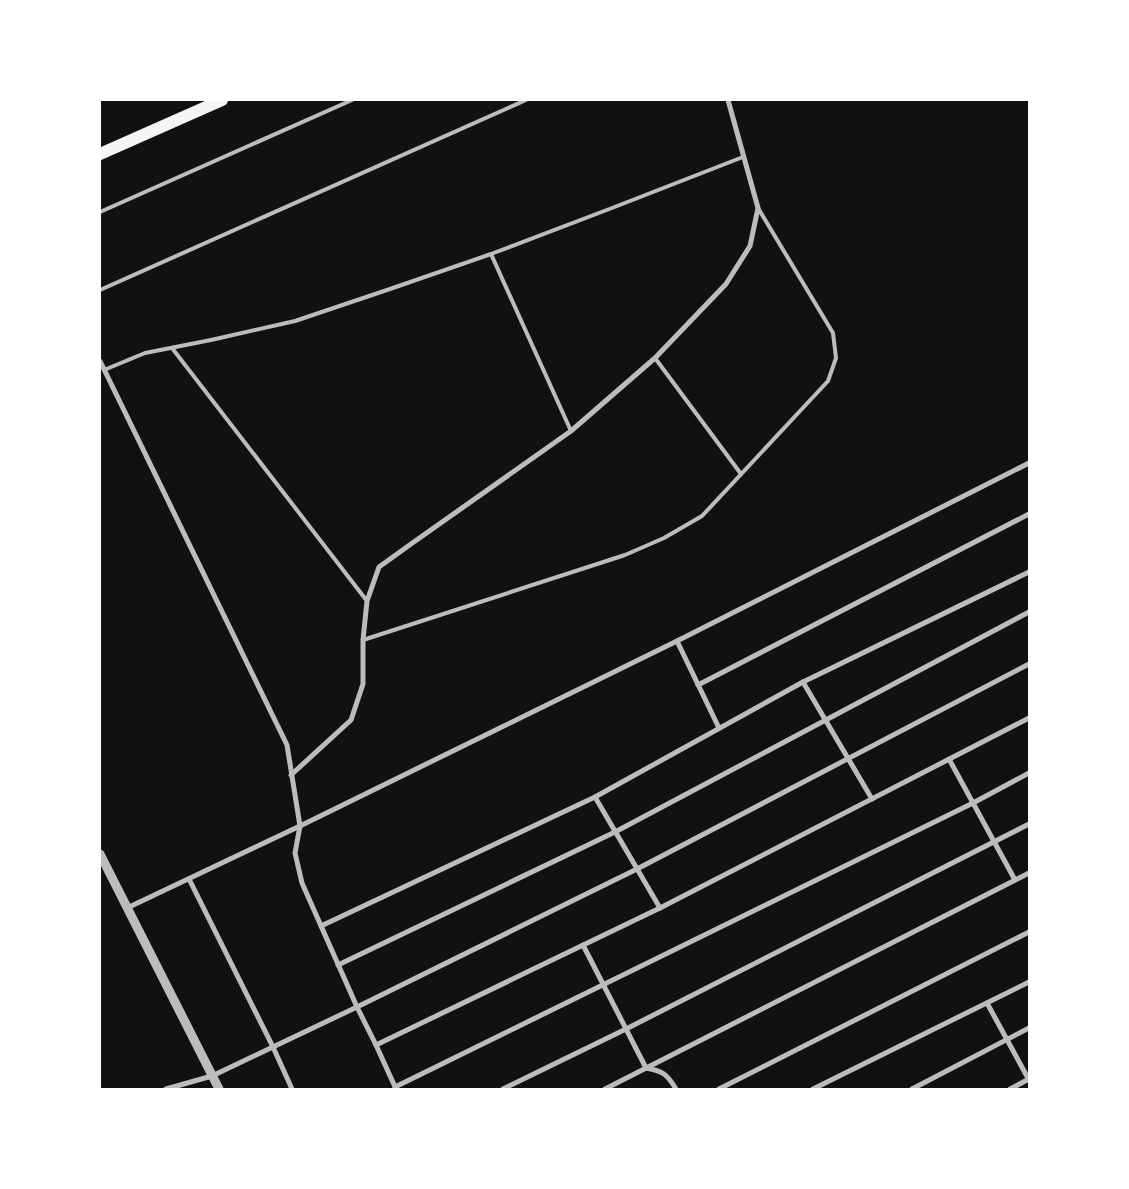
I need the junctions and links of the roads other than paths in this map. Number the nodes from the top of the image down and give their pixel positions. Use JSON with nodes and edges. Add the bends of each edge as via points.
{"nodes":[{"id":1,"x":222,"y":100,"type":"edge"},
{"id":2,"x":352,"y":100,"type":"edge"},
{"id":3,"x":526,"y":100,"type":"edge"},
{"id":4,"x":728,"y":100,"type":"edge"},
{"id":5,"x":100,"y":154,"type":"edge"},
{"id":6,"x":743,"y":157,"type":"junction"},
{"id":7,"x":758,"y":208,"type":"junction"},
{"id":8,"x":100,"y":212,"type":"edge"},
{"id":9,"x":491,"y":254,"type":"junction"},
{"id":10,"x":100,"y":290,"type":"edge"},
{"id":11,"x":172,"y":348,"type":"junction"},
{"id":12,"x":655,"y":358,"type":"junction"},
{"id":13,"x":100,"y":361,"type":"edge"},
{"id":14,"x":104,"y":370,"type":"junction"},
{"id":15,"x":571,"y":431,"type":"junction"},
{"id":16,"x":1029,"y":463,"type":"edge"},
{"id":17,"x":741,"y":474,"type":"junction"},
{"id":18,"x":1029,"y":514,"type":"edge"},
{"id":19,"x":1029,"y":572,"type":"edge"},
{"id":20,"x":367,"y":601,"type":"junction"},
{"id":21,"x":1029,"y":612,"type":"edge"},
{"id":22,"x":363,"y":640,"type":"junction"},
{"id":23,"x":677,"y":641,"type":"junction"},
{"id":24,"x":1029,"y":664,"type":"edge"},
{"id":25,"x":803,"y":682,"type":"junction"},
{"id":26,"x":698,"y":685,"type":"junction"},
{"id":27,"x":1029,"y":718,"type":"edge"},
{"id":28,"x":826,"y":721,"type":"junction"},
{"id":29,"x":719,"y":728,"type":"junction"},
{"id":30,"x":848,"y":759,"type":"junction"},
{"id":31,"x":948,"y":759,"type":"junction"},
{"id":32,"x":1029,"y":773,"type":"edge"},
{"id":33,"x":291,"y":775,"type":"junction"},
{"id":34,"x":595,"y":797,"type":"junction"},
{"id":35,"x":872,"y":799,"type":"junction"},
{"id":36,"x":972,"y":803,"type":"junction"},
{"id":37,"x":1029,"y":824,"type":"edge"},
{"id":38,"x":300,"y":826,"type":"junction"},
{"id":39,"x":615,"y":832,"type":"junction"},
{"id":40,"x":994,"y":842,"type":"junction"},
{"id":41,"x":100,"y":854,"type":"edge"},
{"id":42,"x":637,"y":869,"type":"junction"},
{"id":43,"x":1029,"y":873,"type":"edge"},
{"id":44,"x":189,"y":879,"type":"junction"},
{"id":45,"x":1015,"y":880,"type":"junction"},
{"id":46,"x":128,"y":908,"type":"junction"},
{"id":47,"x":660,"y":908,"type":"junction"},
{"id":48,"x":321,"y":926,"type":"junction"},
{"id":49,"x":1029,"y":932,"type":"edge"},
{"id":50,"x":583,"y":945,"type":"junction"},
{"id":51,"x":338,"y":965,"type":"junction"},
{"id":52,"x":1029,"y":982,"type":"edge"},
{"id":53,"x":603,"y":985,"type":"junction"},
{"id":54,"x":987,"y":1003,"type":"junction"},
{"id":55,"x":357,"y":1007,"type":"junction"},
{"id":56,"x":1029,"y":1028,"type":"edge"},
{"id":57,"x":626,"y":1029,"type":"junction"},
{"id":58,"x":1007,"y":1039,"type":"junction"},
{"id":59,"x":376,"y":1045,"type":"junction"},
{"id":60,"x":273,"y":1047,"type":"junction"},
{"id":61,"x":646,"y":1068,"type":"junction"},
{"id":62,"x":212,"y":1076,"type":"junction"},
{"id":63,"x":1029,"y":1080,"type":"edge"},
{"id":64,"x":396,"y":1088,"type":"edge"},
{"id":65,"x":166,"y":1089,"type":"edge"},
{"id":66,"x":219,"y":1089,"type":"edge"},
{"id":67,"x":292,"y":1089,"type":"edge"},
{"id":68,"x":503,"y":1089,"type":"edge"},
{"id":69,"x":605,"y":1089,"type":"edge"},
{"id":70,"x":676,"y":1089,"type":"edge"},
{"id":71,"x":719,"y":1089,"type":"edge"},
{"id":72,"x":813,"y":1089,"type":"edge"},
{"id":73,"x":912,"y":1089,"type":"edge"},
{"id":74,"x":1010,"y":1089,"type":"edge"}],
"edges":[{"from":1,"to":5,"type":"main road"},
{"from":2,"to":8,"type":"lane"},
{"from":3,"to":10,"type":"lane"},
{"from":4,"to":6,"type":"street"},
{"from":6,"to":7,"type":"street"},
{"from":6,"to":9,"type":"lane"},
{"from":7,"to":12,"type":"street","via":[[750,246],[726,284]]},
{"from":7,"to":17,"type":"lane","via":[[833,333],[836,358],[828,382]]},
{"from":9,"to":11,"type":"lane","via":[[295,321]]},
{"from":9,"to":15,"type":"lane"},
{"from":11,"to":14,"type":"lane","via":[[145,353]]},
{"from":11,"to":20,"type":"lane"},
{"from":12,"to":15,"type":"street"},
{"from":12,"to":17,"type":"lane"},
{"from":13,"to":14,"type":"street"},
{"from":14,"to":33,"type":"street","via":[[286,745]]},
{"from":15,"to":20,"type":"street","via":[[379,567]]},
{"from":16,"to":23,"type":"street"},
{"from":17,"to":22,"type":"lane","via":[[702,516],[664,538],[625,554]]},
{"from":18,"to":26,"type":"street"},
{"from":19,"to":25,"type":"street"},
{"from":20,"to":22,"type":"street"},
{"from":21,"to":28,"type":"street"},
{"from":22,"to":33,"type":"street","via":[[363,684],[351,720]]},
{"from":23,"to":26,"type":"street"},
{"from":23,"to":38,"type":"street"},
{"from":24,"to":30,"type":"street"},
{"from":25,"to":28,"type":"street"},
{"from":25,"to":29,"type":"street"},
{"from":26,"to":29,"type":"street"},
{"from":27,"to":31,"type":"street"},
{"from":28,"to":30,"type":"street"},
{"from":28,"to":39,"type":"street"},
{"from":29,"to":34,"type":"street"},
{"from":30,"to":35,"type":"street"},
{"from":30,"to":42,"type":"street"},
{"from":31,"to":35,"type":"street"},
{"from":31,"to":36,"type":"street"},
{"from":32,"to":36,"type":"street"},
{"from":33,"to":38,"type":"street"},
{"from":34,"to":39,"type":"street"},
{"from":34,"to":48,"type":"street"},
{"from":35,"to":47,"type":"street"},
{"from":36,"to":40,"type":"street"},
{"from":36,"to":53,"type":"street"},
{"from":37,"to":40,"type":"street"},
{"from":38,"to":44,"type":"street"},
{"from":38,"to":48,"type":"street","via":[[295,853],[302,883]]},
{"from":39,"to":42,"type":"street"},
{"from":39,"to":51,"type":"street"},
{"from":40,"to":45,"type":"street"},
{"from":40,"to":57,"type":"street"},
{"from":41,"to":46,"type":"street"},
{"from":42,"to":47,"type":"street"},
{"from":42,"to":55,"type":"street"},
{"from":43,"to":45,"type":"street"},
{"from":44,"to":46,"type":"street"},
{"from":44,"to":60,"type":"street"},
{"from":45,"to":61,"type":"street"},
{"from":46,"to":62,"type":"street"},
{"from":47,"to":50,"type":"street"},
{"from":48,"to":51,"type":"street"},
{"from":49,"to":71,"type":"street"},
{"from":50,"to":53,"type":"street"},
{"from":50,"to":59,"type":"street"},
{"from":51,"to":55,"type":"street"},
{"from":52,"to":54,"type":"street"},
{"from":53,"to":57,"type":"street"},
{"from":53,"to":64,"type":"street"},
{"from":54,"to":58,"type":"street"},
{"from":54,"to":72,"type":"street"},
{"from":55,"to":59,"type":"street"},
{"from":55,"to":60,"type":"street"},
{"from":56,"to":58,"type":"street"},
{"from":57,"to":61,"type":"street"},
{"from":57,"to":68,"type":"street"},
{"from":58,"to":63,"type":"street"},
{"from":58,"to":73,"type":"street"},
{"from":59,"to":64,"type":"street"},
{"from":60,"to":62,"type":"street"},
{"from":60,"to":67,"type":"street"},
{"from":61,"to":69,"type":"street"},
{"from":61,"to":70,"type":"street","via":[[659,1070]]},
{"from":62,"to":65,"type":"street"},
{"from":62,"to":66,"type":"street"},
{"from":63,"to":74,"type":"street"}]}
